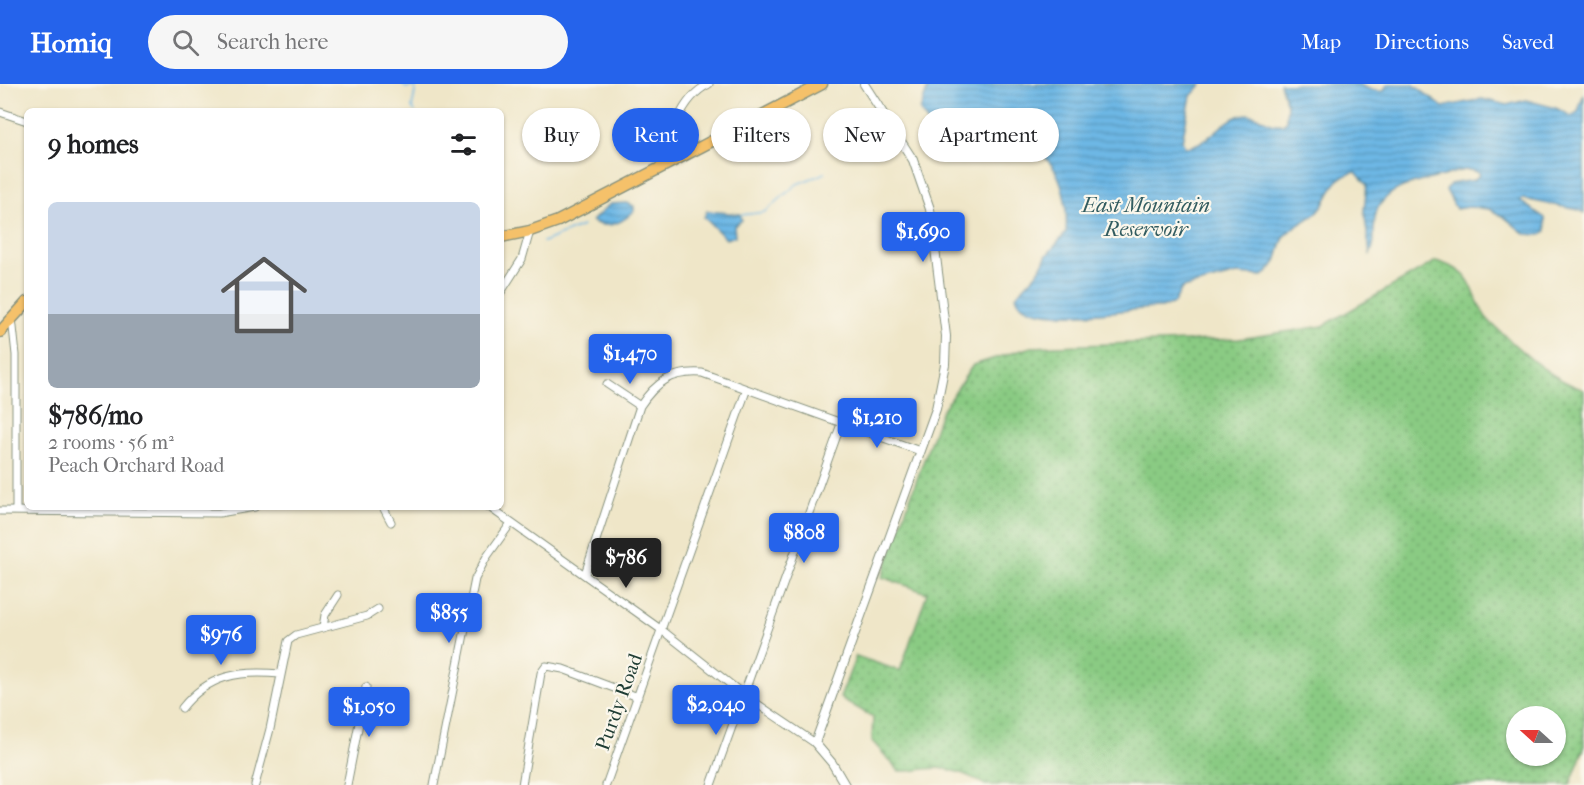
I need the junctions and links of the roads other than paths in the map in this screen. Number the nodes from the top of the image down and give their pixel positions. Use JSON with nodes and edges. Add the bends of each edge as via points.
{"nodes":[{"id":1,"x":710,"y":84,"type":"edge"},
{"id":2,"x":822,"y":84,"type":"edge"},
{"id":3,"x":864,"y":84,"type":"edge"},
{"id":4,"x":0,"y":112,"type":"edge"},
{"id":5,"x":24,"y":120,"type":"edge"},
{"id":6,"x":663,"y":167,"type":"junction"},
{"id":7,"x":530,"y":231,"type":"junction"},
{"id":8,"x":504,"y":236,"type":"edge"},
{"id":9,"x":504,"y":286,"type":"edge"},
{"id":10,"x":24,"y":305,"type":"edge"},
{"id":11,"x":12,"y":318,"type":"junction"},
{"id":12,"x":0,"y":332,"type":"edge"},
{"id":13,"x":607,"y":384,"type":"dead end"},
{"id":14,"x":746,"y":391,"type":"junction"},
{"id":15,"x":640,"y":406,"type":"junction"},
{"id":16,"x":841,"y":424,"type":"junction"},
{"id":17,"x":921,"y":451,"type":"junction"},
{"id":18,"x":16,"y":510,"type":"junction"},
{"id":19,"x":185,"y":510,"type":"edge"},
{"id":20,"x":237,"y":510,"type":"edge"},
{"id":21,"x":385,"y":510,"type":"edge"},
{"id":22,"x":493,"y":510,"type":"edge"},
{"id":23,"x":0,"y":511,"type":"edge"},
{"id":24,"x":392,"y":522,"type":"dead end"},
{"id":25,"x":511,"y":523,"type":"junction"},
{"id":26,"x":585,"y":574,"type":"junction"},
{"id":27,"x":338,"y":595,"type":"dead end"},
{"id":28,"x":378,"y":609,"type":"dead end"},
{"id":29,"x":323,"y":627,"type":"junction"},
{"id":30,"x":663,"y":631,"type":"junction"},
{"id":31,"x":280,"y":674,"type":"junction"},
{"id":32,"x":366,"y":687,"type":"dead end"},
{"id":33,"x":744,"y":696,"type":"junction"},
{"id":34,"x":638,"y":697,"type":"junction"},
{"id":35,"x":182,"y":708,"type":"dead end"},
{"id":36,"x":815,"y":743,"type":"junction"},
{"id":37,"x":255,"y":785,"type":"edge"},
{"id":38,"x":347,"y":785,"type":"edge"},
{"id":39,"x":435,"y":785,"type":"edge"},
{"id":40,"x":522,"y":785,"type":"edge"},
{"id":41,"x":606,"y":785,"type":"edge"},
{"id":42,"x":711,"y":785,"type":"edge"},
{"id":43,"x":845,"y":785,"type":"edge"}],
"edges":[{"from":1,"to":6,"type":"street","via":[[697,90],[687,102]]},
{"from":2,"to":6,"type":"main road"},
{"from":3,"to":17,"type":"street","via":[[913,160],[930,210],[946,336],[945,364],[936,409]]},
{"from":4,"to":5,"type":"street"},
{"from":6,"to":7,"type":"main road","via":[[558,221]]},
{"from":7,"to":8,"type":"main road"},
{"from":7,"to":9,"type":"street","via":[[522,259]]},
{"from":10,"to":11,"type":"main road"},
{"from":11,"to":12,"type":"main road"},
{"from":11,"to":18,"type":"street","via":[[16,355]]},
{"from":13,"to":15,"type":"street"},
{"from":14,"to":15,"type":"street","via":[[702,374],[678,373],[658,383]]},
{"from":14,"to":16,"type":"street"},
{"from":14,"to":30,"type":"street","name":"Purdy Road"},
{"from":15,"to":26,"type":"street"},
{"from":16,"to":17,"type":"street"},
{"from":16,"to":33,"type":"street"},
{"from":17,"to":36,"type":"street"},
{"from":18,"to":19,"type":"street"},
{"from":18,"to":23,"type":"street"},
{"from":19,"to":20,"type":"street"},
{"from":21,"to":24,"type":"street"},
{"from":22,"to":25,"type":"street"},
{"from":25,"to":26,"type":"street"},
{"from":25,"to":39,"type":"street","via":[[475,579]]},
{"from":26,"to":30,"type":"street"},
{"from":27,"to":29,"type":"street","via":[[325,615]]},
{"from":28,"to":29,"type":"street","via":[[367,616]]},
{"from":29,"to":31,"type":"street","via":[[290,639]]},
{"from":30,"to":33,"type":"street"},
{"from":30,"to":34,"type":"street","name":"Purdy Road"},
{"from":31,"to":35,"type":"street","via":[[234,674],[197,690]]},
{"from":31,"to":37,"type":"street"},
{"from":32,"to":38,"type":"street"},
{"from":33,"to":36,"type":"street"},
{"from":33,"to":42,"type":"street"},
{"from":34,"to":40,"type":"street","via":[[546,666],[541,673]]},
{"from":34,"to":41,"type":"street","name":"Purdy Road"},
{"from":36,"to":43,"type":"street"}]}
